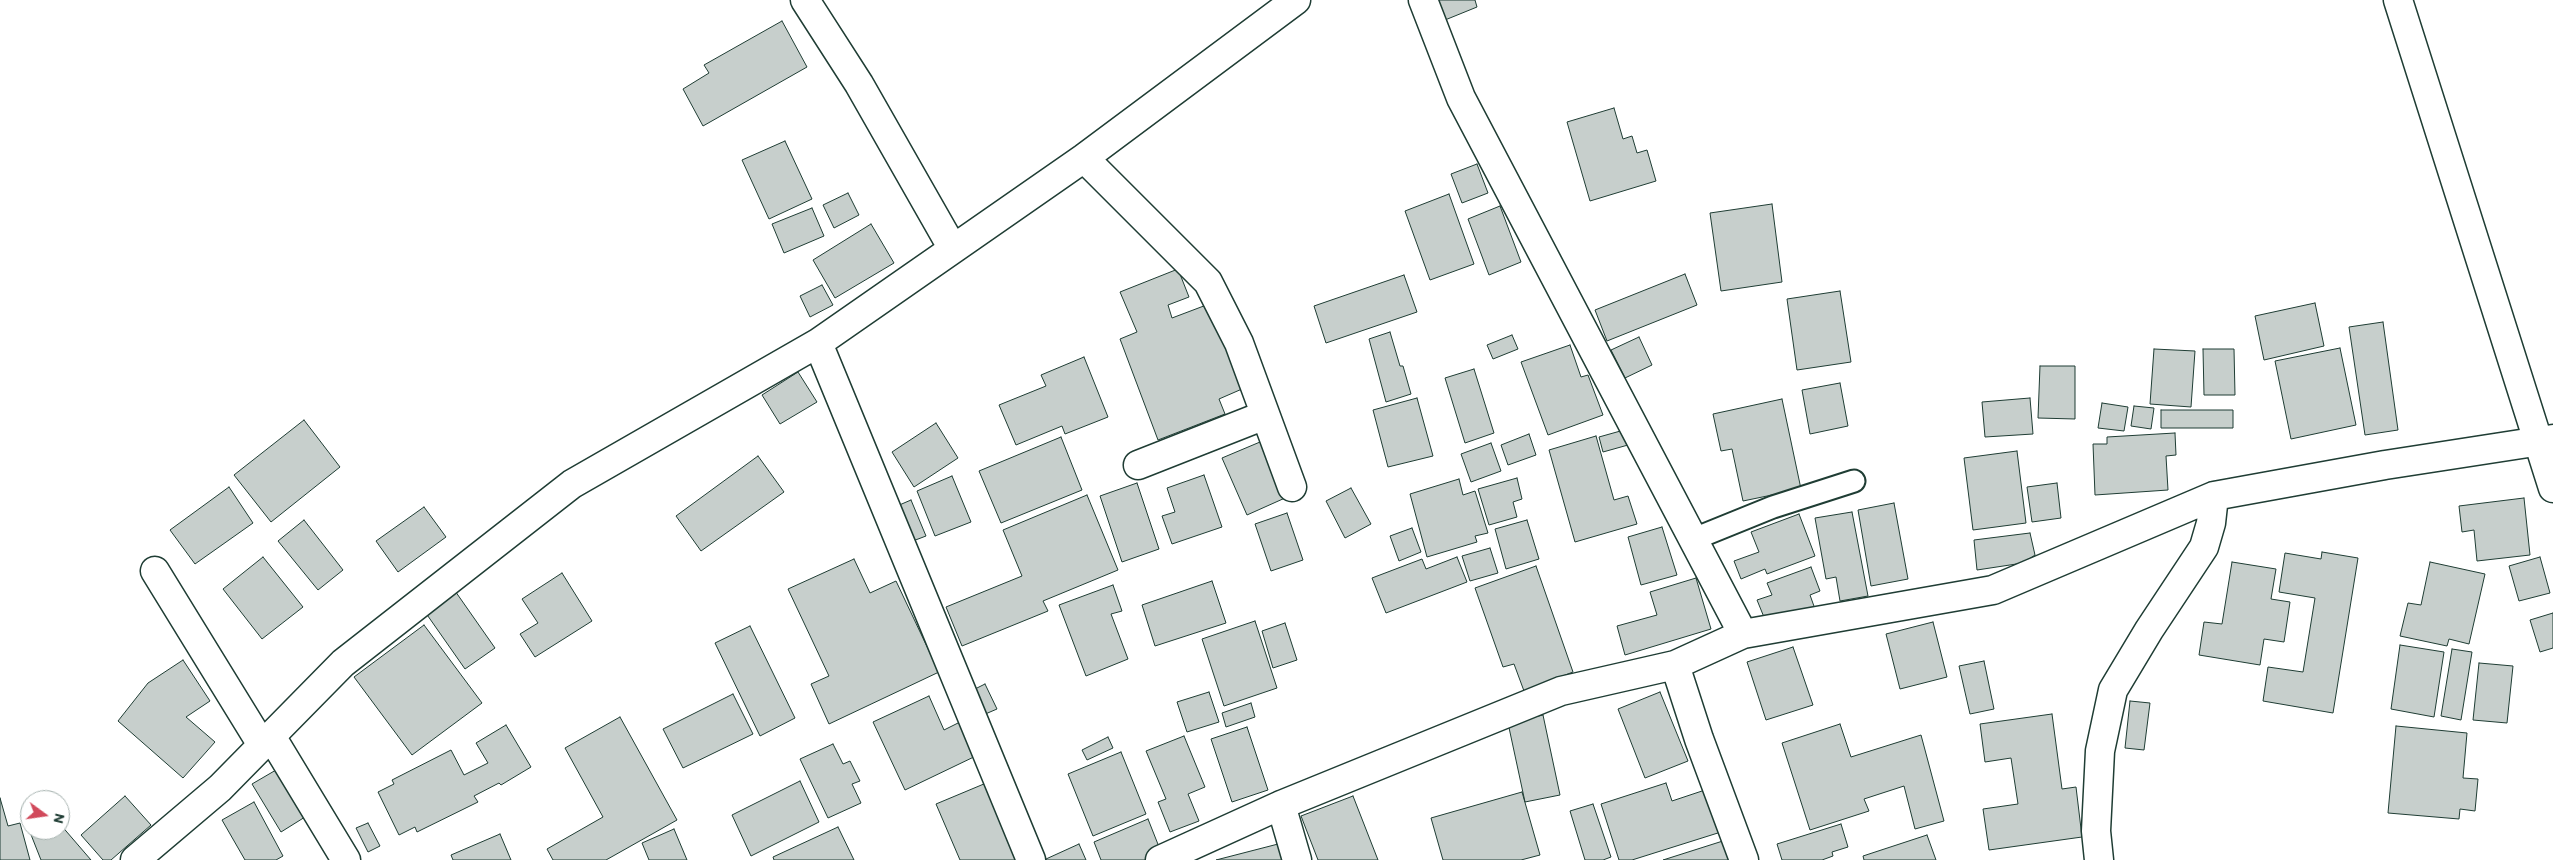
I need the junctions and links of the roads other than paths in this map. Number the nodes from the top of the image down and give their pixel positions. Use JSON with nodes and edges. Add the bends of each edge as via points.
{"nodes":[{"id":1,"x":805,"y":0,"type":"edge"},
{"id":2,"x":1296,"y":0,"type":"edge"},
{"id":3,"x":1423,"y":0,"type":"edge"},
{"id":4,"x":2398,"y":0,"type":"edge"},
{"id":5,"x":1084,"y":158,"type":"junction"},
{"id":6,"x":953,"y":249,"type":"junction"},
{"id":7,"x":818,"y":343,"type":"junction"},
{"id":8,"x":1265,"y":415,"type":"junction"},
{"id":9,"x":2545,"y":440,"type":"edge"},
{"id":10,"x":1138,"y":465,"type":"dead end"},
{"id":11,"x":1854,"y":481,"type":"dead end"},
{"id":12,"x":1292,"y":487,"type":"dead end"},
{"id":13,"x":2553,"y":488,"type":"edge"},
{"id":14,"x":2214,"y":496,"type":"junction"},
{"id":15,"x":1694,"y":539,"type":"junction"},
{"id":16,"x":155,"y":571,"type":"dead end"},
{"id":17,"x":1743,"y":634,"type":"junction"},
{"id":18,"x":1676,"y":665,"type":"junction"},
{"id":19,"x":267,"y":740,"type":"junction"},
{"id":20,"x":1281,"y":805,"type":"junction"},
{"id":21,"x":135,"y":860,"type":"edge"},
{"id":22,"x":346,"y":860,"type":"edge"},
{"id":23,"x":1032,"y":860,"type":"edge"},
{"id":24,"x":1160,"y":860,"type":"edge"},
{"id":25,"x":1297,"y":860,"type":"edge"},
{"id":26,"x":1744,"y":860,"type":"edge"},
{"id":27,"x":2099,"y":860,"type":"edge"}],
"edges":[{"from":1,"to":6,"type":"street","via":[[859,84]]},
{"from":2,"to":5,"type":"street"},
{"from":3,"to":15,"type":"street","via":[[1461,98]]},
{"from":4,"to":9,"type":"street"},
{"from":5,"to":6,"type":"street"},
{"from":5,"to":8,"type":"street","via":[[1208,282],[1239,342]]},
{"from":6,"to":7,"type":"street"},
{"from":7,"to":19,"type":"street","via":[[572,484],[343,662]]},
{"from":7,"to":23,"type":"street"},
{"from":8,"to":10,"type":"street"},
{"from":8,"to":12,"type":"street"},
{"from":9,"to":13,"type":"street"},
{"from":9,"to":14,"type":"street","via":[[2384,464]]},
{"from":11,"to":15,"type":"lane","via":[[1773,507]]},
{"from":14,"to":17,"type":"street","via":[[1993,590]]},
{"from":14,"to":27,"type":"street","via":[[2204,548],[2113,690],[2100,751],[2096,831]]},
{"from":15,"to":17,"type":"street"},
{"from":16,"to":19,"type":"street"},
{"from":17,"to":18,"type":"street"},
{"from":18,"to":20,"type":"street","via":[[1561,692]]},
{"from":18,"to":26,"type":"street","via":[[1699,739]]},
{"from":19,"to":21,"type":"street","via":[[220,788]]},
{"from":19,"to":22,"type":"street"},
{"from":20,"to":24,"type":"street"},
{"from":20,"to":25,"type":"street"}]}
